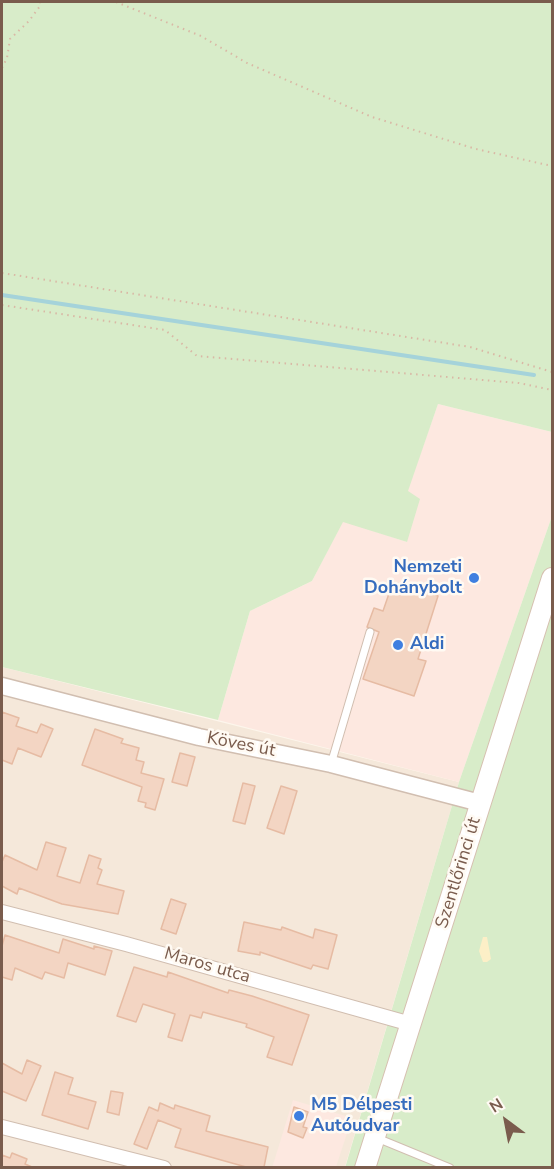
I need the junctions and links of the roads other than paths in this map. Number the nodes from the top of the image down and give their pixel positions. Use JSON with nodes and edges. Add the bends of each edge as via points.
{"nodes":[{"id":1,"x":552,"y":578,"type":"edge"},
{"id":2,"x":370,"y":632,"type":"dead end"},
{"id":3,"x":2,"y":686,"type":"edge"},
{"id":4,"x":331,"y":764,"type":"junction"},
{"id":5,"x":480,"y":803,"type":"junction"},
{"id":6,"x":2,"y":912,"type":"edge"},
{"id":7,"x":411,"y":1024,"type":"junction"},
{"id":8,"x":2,"y":1127,"type":"edge"},
{"id":9,"x":375,"y":1137,"type":"junction"},
{"id":10,"x":116,"y":1162,"type":"edge"},
{"id":11,"x":164,"y":1167,"type":"edge"},
{"id":12,"x":365,"y":1167,"type":"edge"},
{"id":13,"x":450,"y":1167,"type":"edge"}],
"edges":[{"from":1,"to":5,"type":"main road","name":"Szentlőrinci út"},
{"from":2,"to":4,"type":"lane"},
{"from":3,"to":4,"type":"street","name":"Köves út","via":[[199,737]]},
{"from":4,"to":5,"type":"street","name":"Köves út"},
{"from":5,"to":7,"type":"main road","name":"Szentlőrinci út"},
{"from":6,"to":7,"type":"street","name":"Maros utca"},
{"from":7,"to":9,"type":"main road","name":"Szentlőrinci út"},
{"from":8,"to":10,"type":"street"},
{"from":9,"to":12,"type":"main road","name":"Szentlőrinci út"},
{"from":9,"to":13,"type":"lane"},
{"from":10,"to":11,"type":"street"}]}
